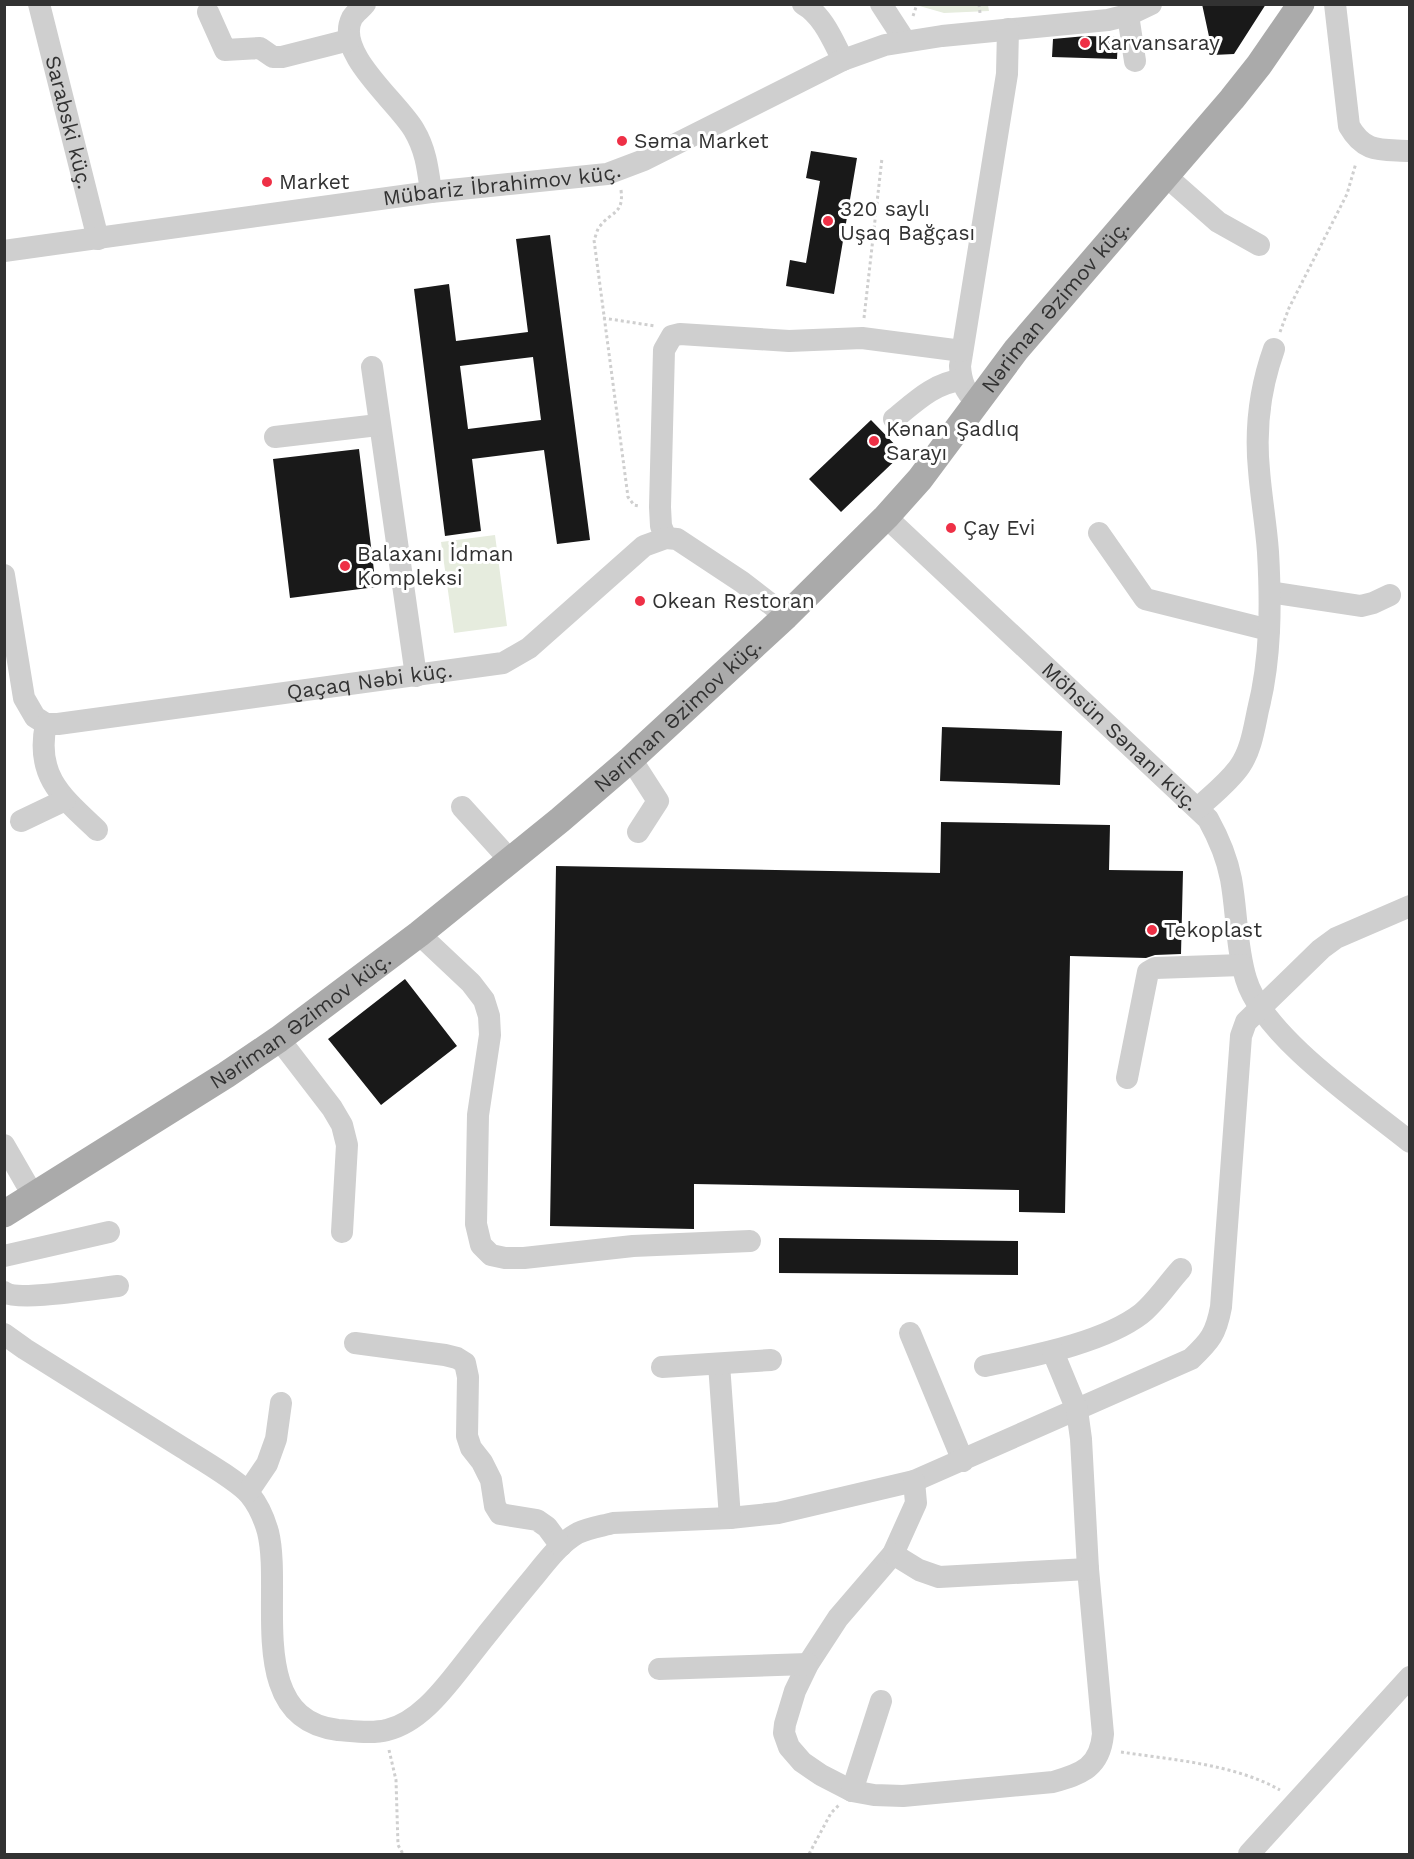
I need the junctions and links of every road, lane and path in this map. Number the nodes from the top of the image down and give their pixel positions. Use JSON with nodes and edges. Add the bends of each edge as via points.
{"nodes":[{"id":1,"x":39,"y":4,"type":"edge"},
{"id":2,"x":365,"y":4,"type":"edge"},
{"id":3,"x":803,"y":4,"type":"edge"},
{"id":4,"x":881,"y":4,"type":"edge"},
{"id":5,"x":1151,"y":4,"type":"edge"},
{"id":6,"x":1301,"y":4,"type":"edge"},
{"id":7,"x":1335,"y":4,"type":"edge"},
{"id":8,"x":208,"y":12,"type":"dead end"},
{"id":9,"x":1128,"y":15,"type":"junction"},
{"id":10,"x":1008,"y":29,"type":"junction"},
{"id":11,"x":349,"y":40,"type":"junction"},
{"id":12,"x":905,"y":40,"type":"junction"},
{"id":13,"x":843,"y":60,"type":"junction"},
{"id":14,"x":1135,"y":61,"type":"dead end"},
{"id":15,"x":1362,"y":144,"type":"junction"},
{"id":16,"x":1410,"y":151,"type":"edge"},
{"id":17,"x":882,"y":158,"type":"dead end"},
{"id":18,"x":619,"y":171,"type":"junction"},
{"id":19,"x":1167,"y":177,"type":"junction"},
{"id":20,"x":431,"y":192,"type":"junction"},
{"id":21,"x":98,"y":239,"type":"junction"},
{"id":22,"x":1259,"y":245,"type":"dead end"},
{"id":23,"x":4,"y":251,"type":"edge"},
{"id":24,"x":603,"y":318,"type":"junction"},
{"id":25,"x":672,"y":336,"type":"junction"},
{"id":26,"x":862,"y":338,"type":"junction"},
{"id":27,"x":1274,"y":349,"type":"joint"},
{"id":28,"x":962,"y":351,"type":"junction"},
{"id":29,"x":372,"y":367,"type":"dead end"},
{"id":30,"x":961,"y":380,"type":"junction"},
{"id":31,"x":976,"y":402,"type":"junction"},
{"id":32,"x":894,"y":419,"type":"dead end"},
{"id":33,"x":378,"y":425,"type":"junction"},
{"id":34,"x":275,"y":437,"type":"dead end"},
{"id":35,"x":660,"y":507,"type":"junction"},
{"id":36,"x":886,"y":517,"type":"junction"},
{"id":37,"x":1099,"y":532,"type":"dead end"},
{"id":38,"x":666,"y":538,"type":"junction"},
{"id":39,"x":4,"y":575,"type":"edge"},
{"id":40,"x":1270,"y":592,"type":"junction"},
{"id":41,"x":1390,"y":595,"type":"dead end"},
{"id":42,"x":786,"y":616,"type":"junction"},
{"id":43,"x":1269,"y":630,"type":"junction"},
{"id":44,"x":416,"y":676,"type":"junction"},
{"id":45,"x":46,"y":724,"type":"junction"},
{"id":46,"x":631,"y":759,"type":"junction"},
{"id":47,"x":65,"y":800,"type":"junction"},
{"id":48,"x":462,"y":807,"type":"dead end"},
{"id":49,"x":1198,"y":808,"type":"junction"},
{"id":50,"x":21,"y":821,"type":"dead end"},
{"id":51,"x":97,"y":830,"type":"dead end"},
{"id":52,"x":638,"y":832,"type":"dead end"},
{"id":53,"x":510,"y":860,"type":"junction"},
{"id":54,"x":1410,"y":906,"type":"edge"},
{"id":55,"x":419,"y":934,"type":"junction"},
{"id":56,"x":1242,"y":965,"type":"junction"},
{"id":57,"x":1261,"y":1008,"type":"junction"},
{"id":58,"x":279,"y":1039,"type":"junction"},
{"id":59,"x":1126,"y":1078,"type":"dead end"},
{"id":60,"x":1410,"y":1142,"type":"edge"},
{"id":61,"x":4,"y":1145,"type":"edge"},
{"id":62,"x":34,"y":1197,"type":"junction"},
{"id":63,"x":4,"y":1214,"type":"edge"},
{"id":64,"x":109,"y":1232,"type":"dead end"},
{"id":65,"x":342,"y":1232,"type":"dead end"},
{"id":66,"x":750,"y":1241,"type":"dead end"},
{"id":67,"x":4,"y":1256,"type":"edge"},
{"id":68,"x":1181,"y":1269,"type":"dead end"},
{"id":69,"x":118,"y":1286,"type":"dead end"},
{"id":70,"x":4,"y":1292,"type":"edge"},
{"id":71,"x":910,"y":1333,"type":"dead end"},
{"id":72,"x":4,"y":1334,"type":"edge"},
{"id":73,"x":355,"y":1343,"type":"dead end"},
{"id":74,"x":1053,"y":1352,"type":"junction"},
{"id":75,"x":771,"y":1360,"type":"dead end"},
{"id":76,"x":719,"y":1364,"type":"junction"},
{"id":77,"x":985,"y":1366,"type":"dead end"},
{"id":78,"x":662,"y":1367,"type":"dead end"},
{"id":79,"x":281,"y":1403,"type":"dead end"},
{"id":80,"x":1077,"y":1410,"type":"junction"},
{"id":81,"x":963,"y":1461,"type":"junction"},
{"id":82,"x":914,"y":1481,"type":"junction"},
{"id":83,"x":248,"y":1492,"type":"junction"},
{"id":84,"x":730,"y":1518,"type":"junction"},
{"id":85,"x":561,"y":1546,"type":"junction"},
{"id":86,"x":893,"y":1554,"type":"junction"},
{"id":87,"x":1088,"y":1569,"type":"junction"},
{"id":88,"x":808,"y":1664,"type":"junction"},
{"id":89,"x":659,"y":1669,"type":"dead end"},
{"id":90,"x":1410,"y":1677,"type":"edge"},
{"id":91,"x":881,"y":1701,"type":"dead end"},
{"id":92,"x":384,"y":1731,"type":"junction"},
{"id":93,"x":1102,"y":1748,"type":"junction"},
{"id":94,"x":852,"y":1791,"type":"junction"},
{"id":95,"x":1296,"y":1800,"type":"junction"},
{"id":96,"x":403,"y":1854,"type":"edge"},
{"id":97,"x":809,"y":1854,"type":"edge"},
{"id":98,"x":1249,"y":1854,"type":"edge"}],
"edges":[{"from":1,"to":21,"type":"street","name":"Sarabski küç."},
{"from":2,"to":11,"type":"street","via":[[352,17]]},
{"from":3,"to":13,"type":"street","via":[[818,17]]},
{"from":4,"to":12,"type":"street"},
{"from":5,"to":9,"type":"street","name":"Mübariz İbrahimov küç."},
{"from":6,"to":19,"type":"main road","name":"Nəriman Əzimov küç.","via":[[1258,65]]},
{"from":7,"to":15,"type":"street","via":[[1347,117]]},
{"from":8,"to":11,"type":"street","via":[[225,50],[260,48],[273,57],[282,57]]},
{"from":9,"to":10,"type":"street","name":"Mübariz İbrahimov küç."},
{"from":9,"to":14,"type":"street"},
{"from":10,"to":12,"type":"street","name":"Mübariz İbrahimov küç."},
{"from":10,"to":28,"type":"street","via":[[1007,74]]},
{"from":11,"to":20,"type":"street","via":[[355,55],[413,128],[427,162]]},
{"from":12,"to":13,"type":"street","name":"Mübariz İbrahimov küç."},
{"from":13,"to":18,"type":"street","name":"Mübariz İbrahimov küç."},
{"from":15,"to":16,"type":"street"},
{"from":15,"to":27,"type":"path","via":[[1347,194],[1289,308]]},
{"from":17,"to":26,"type":"path"},
{"from":18,"to":20,"type":"street","name":"Mübariz İbrahimov küç."},
{"from":18,"to":24,"type":"path","via":[[623,201],[618,212],[599,227],[594,240]]},
{"from":19,"to":22,"type":"street","via":[[1218,222]]},
{"from":19,"to":31,"type":"main road","name":"Nəriman Əzimov küç.","via":[[1016,350]]},
{"from":20,"to":21,"type":"street","name":"Mübariz İbrahimov küç."},
{"from":21,"to":23,"type":"street","name":"Mübariz İbrahimov küç."},
{"from":24,"to":25,"type":"path","via":[[662,327]]},
{"from":24,"to":35,"type":"path","via":[[628,497],[634,505]]},
{"from":25,"to":26,"type":"street","via":[[789,341]]},
{"from":25,"to":35,"type":"street","via":[[664,350]]},
{"from":26,"to":28,"type":"street"},
{"from":27,"to":40,"type":"street","via":[[1258,417]]},
{"from":28,"to":30,"type":"street"},
{"from":29,"to":33,"type":"street"},
{"from":30,"to":31,"type":"street"},
{"from":30,"to":32,"type":"street","via":[[936,387]]},
{"from":31,"to":36,"type":"main road","name":"Nəriman Əzimov küç.","via":[[920,479]]},
{"from":33,"to":34,"type":"street"},
{"from":33,"to":44,"type":"street"},
{"from":35,"to":38,"type":"street"},
{"from":36,"to":42,"type":"main road","name":"Nəriman Əzimov küç."},
{"from":36,"to":49,"type":"street","name":"Möhsün Sənani küç."},
{"from":37,"to":43,"type":"street","via":[[1145,599]]},
{"from":38,"to":42,"type":"street","via":[[677,539]]},
{"from":38,"to":44,"type":"street","name":"Qaçaq Nəbi küç.","via":[[644,546],[518,656],[503,663]]},
{"from":39,"to":45,"type":"street","via":[[24,698],[34,717]]},
{"from":40,"to":41,"type":"street","via":[[1361,606]]},
{"from":40,"to":43,"type":"street"},
{"from":42,"to":46,"type":"main road","name":"Nəriman Əzimov küç."},
{"from":43,"to":49,"type":"street","via":[[1263,692],[1250,744],[1240,766]]},
{"from":44,"to":45,"type":"street","name":"Qaçaq Nəbi küç."},
{"from":45,"to":47,"type":"street","via":[[42,754],[53,786]]},
{"from":46,"to":52,"type":"street","via":[[658,801]]},
{"from":46,"to":53,"type":"main road","name":"Nəriman Əzimov küç."},
{"from":47,"to":50,"type":"street"},
{"from":47,"to":51,"type":"street"},
{"from":48,"to":53,"type":"street"},
{"from":49,"to":56,"type":"street","name":"Möhsün Sənani küç.","via":[[1216,832],[1231,878]]},
{"from":53,"to":55,"type":"main road","name":"Nəriman Əzimov küç."},
{"from":54,"to":57,"type":"street","via":[[1336,938]]},
{"from":55,"to":58,"type":"main road","name":"Nəriman Əzimov küç."},
{"from":55,"to":66,"type":"street","via":[[471,983],[484,1000],[489,1016],[490,1035],[478,1114],[476,1224],[481,1245],[491,1255],[524,1258],[633,1246]]},
{"from":56,"to":57,"type":"street","name":"Möhsün Sənani küç.","via":[[1251,994]]},
{"from":56,"to":59,"type":"street","via":[[1155,968],[1148,972]]},
{"from":57,"to":60,"type":"street","name":"Möhsün Sənani küç.","via":[[1312,1063]]},
{"from":57,"to":80,"type":"street","via":[[1246,1022],[1241,1036],[1218,1327],[1191,1359]]},
{"from":58,"to":62,"type":"main road","name":"Nəriman Əzimov küç."},
{"from":58,"to":65,"type":"street","via":[[342,1125],[346,1145]]},
{"from":61,"to":62,"type":"street"},
{"from":62,"to":63,"type":"main road","name":"Nəriman Əzimov küç."},
{"from":64,"to":67,"type":"street"},
{"from":68,"to":74,"type":"street","via":[[1142,1313],[1109,1331]]},
{"from":69,"to":70,"type":"street","via":[[28,1296],[9,1296]]},
{"from":71,"to":81,"type":"street"},
{"from":72,"to":83,"type":"street"},
{"from":73,"to":85,"type":"street","via":[[445,1355],[465,1363],[467,1436],[491,1480],[495,1506],[500,1514],[537,1520]]},
{"from":74,"to":77,"type":"street"},
{"from":74,"to":80,"type":"street"},
{"from":75,"to":76,"type":"street"},
{"from":76,"to":78,"type":"street"},
{"from":76,"to":84,"type":"street"},
{"from":79,"to":83,"type":"street","via":[[276,1439],[267,1464]]},
{"from":80,"to":81,"type":"street"},
{"from":80,"to":87,"type":"street"},
{"from":81,"to":82,"type":"street"},
{"from":82,"to":84,"type":"street","via":[[788,1511]]},
{"from":82,"to":86,"type":"street","via":[[916,1503]]},
{"from":83,"to":92,"type":"street","via":[[260,1509],[268,1533],[272,1646],[277,1672],[291,1706],[305,1720],[324,1728]]},
{"from":84,"to":85,"type":"street","via":[[613,1523],[578,1534]]},
{"from":85,"to":92,"type":"street","via":[[446,1688],[414,1717]]},
{"from":86,"to":87,"type":"street","via":[[939,1577]]},
{"from":86,"to":88,"type":"street","via":[[838,1618]]},
{"from":87,"to":93,"type":"street"},
{"from":88,"to":89,"type":"street"},
{"from":88,"to":94,"type":"street","via":[[785,1724],[789,1748],[821,1775]]},
{"from":90,"to":95,"type":"street"},
{"from":91,"to":94,"type":"street"},
{"from":92,"to":96,"type":"path","via":[[396,1780],[398,1845]]},
{"from":93,"to":94,"type":"street","via":[[1094,1762],[1076,1776],[1053,1782],[903,1796]]},
{"from":93,"to":95,"type":"path","via":[[1226,1770],[1261,1780]]},
{"from":94,"to":97,"type":"path","via":[[831,1813]]},
{"from":95,"to":98,"type":"street"}]}
